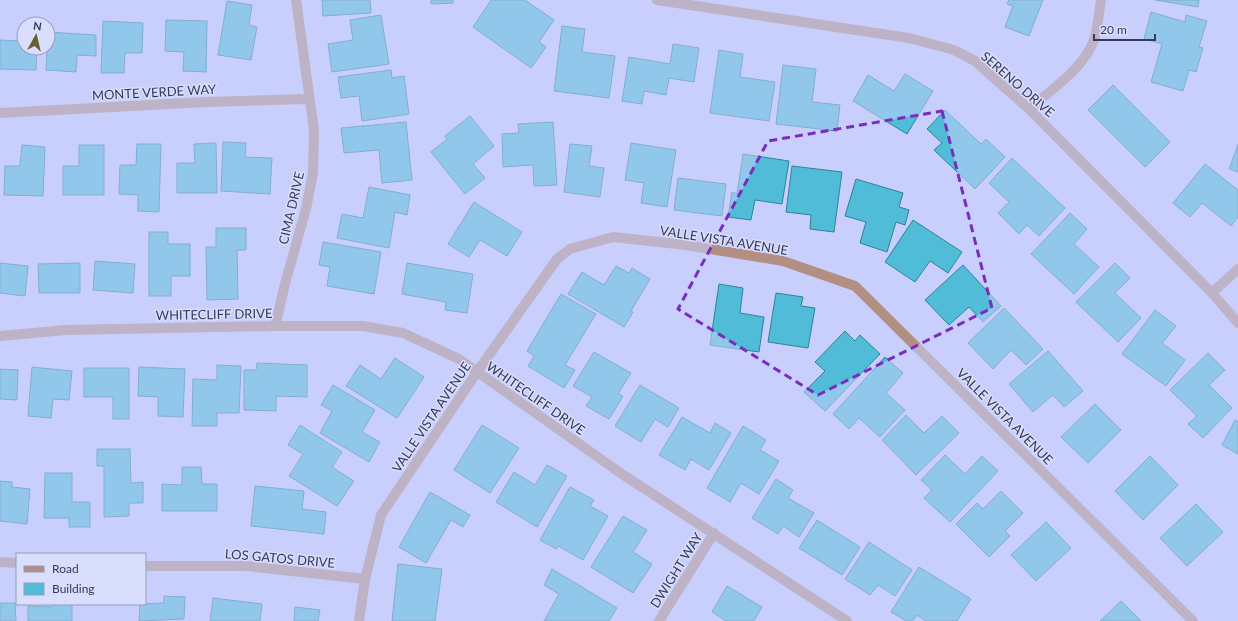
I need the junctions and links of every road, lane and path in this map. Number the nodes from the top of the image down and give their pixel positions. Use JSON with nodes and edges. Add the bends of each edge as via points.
{"nodes":[{"id":1,"x":296,"y":0,"type":"edge"},
{"id":2,"x":656,"y":0,"type":"edge"},
{"id":3,"x":1101,"y":0,"type":"edge"},
{"id":4,"x":308,"y":99,"type":"junction"},
{"id":5,"x":1029,"y":109,"type":"junction"},
{"id":6,"x":0,"y":113,"type":"edge"},
{"id":7,"x":1238,"y":269,"type":"edge"},
{"id":8,"x":1212,"y":293,"type":"junction"},
{"id":9,"x":1238,"y":323,"type":"edge"},
{"id":10,"x":275,"y":326,"type":"junction"},
{"id":11,"x":0,"y":336,"type":"edge"},
{"id":12,"x":477,"y":372,"type":"junction"},
{"id":13,"x":714,"y":533,"type":"junction"},
{"id":14,"x":0,"y":562,"type":"edge"},
{"id":15,"x":16,"y":563,"type":"edge"},
{"id":16,"x":146,"y":566,"type":"edge"},
{"id":17,"x":365,"y":579,"type":"junction"},
{"id":18,"x":359,"y":621,"type":"edge"},
{"id":19,"x":659,"y":621,"type":"edge"},
{"id":20,"x":846,"y":621,"type":"edge"},
{"id":21,"x":1193,"y":621,"type":"edge"}],
"edges":[{"from":1,"to":4,"type":"street","name":"CIMA DRIVE"},
{"from":2,"to":5,"type":"street","name":"SERENO DRIVE","via":[[933,43],[975,61]]},
{"from":3,"to":5,"type":"street","via":[[1095,38],[1086,55],[1074,70]]},
{"from":4,"to":6,"type":"street","name":"MONTE VERDE WAY"},
{"from":4,"to":10,"type":"street","name":"CIMA DRIVE","via":[[314,130],[313,173]]},
{"from":5,"to":8,"type":"street","name":"SERENO DRIVE"},
{"from":7,"to":8,"type":"street"},
{"from":8,"to":9,"type":"street","name":"SERENO DRIVE"},
{"from":10,"to":11,"type":"street","name":"WHITECLIFF DRIVE","via":[[66,330]]},
{"from":10,"to":12,"type":"street","name":"WHITECLIFF DRIVE","via":[[363,326],[403,333],[459,359]]},
{"from":12,"to":13,"type":"street","name":"WHITECLIFF DRIVE","via":[[622,474]]},
{"from":12,"to":17,"type":"street","name":"VALLE VISTA AVENUE","via":[[381,516]]},
{"from":12,"to":21,"type":"street","name":"VALLE VISTA AVENUE","via":[[557,259],[570,249],[613,237],[686,245],[783,261],[855,286]]},
{"from":13,"to":19,"type":"street","name":"DWIGHT WAY"},
{"from":13,"to":20,"type":"street","name":"WHITECLIFF DRIVE"},
{"from":14,"to":15,"type":"street"},
{"from":16,"to":17,"type":"street","name":"LOS GATOS DRIVE","via":[[246,566]]},
{"from":17,"to":18,"type":"street","name":"VALLE VISTA AVENUE"}]}
